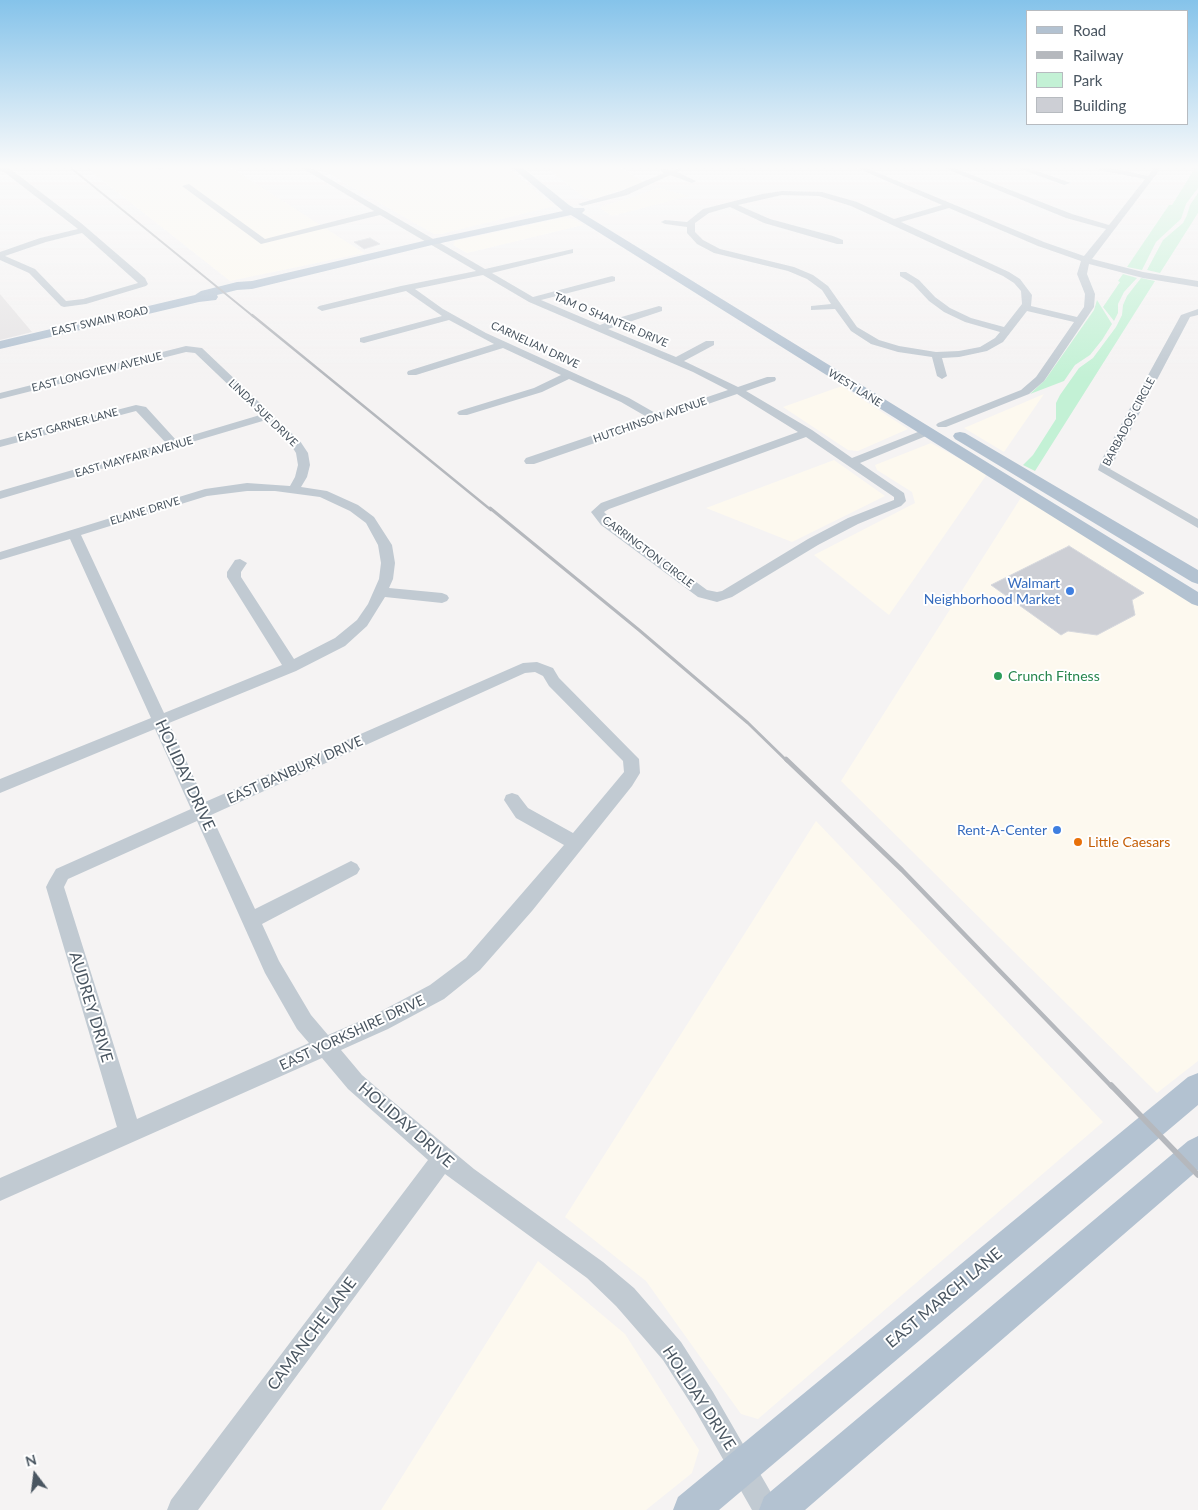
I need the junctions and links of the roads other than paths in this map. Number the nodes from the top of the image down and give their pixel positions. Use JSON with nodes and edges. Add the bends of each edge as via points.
{"nodes":[{"id":1,"x":49,"y":238,"type":"edge"},
{"id":2,"x":94,"y":238,"type":"edge"},
{"id":3,"x":259,"y":238,"type":"edge"},
{"id":4,"x":278,"y":238,"type":"edge"},
{"id":5,"x":426,"y":238,"type":"edge"},
{"id":6,"x":453,"y":238,"type":"edge"},
{"id":7,"x":628,"y":238,"type":"edge"},
{"id":8,"x":633,"y":238,"type":"edge"},
{"id":9,"x":696,"y":238,"type":"edge"},
{"id":10,"x":828,"y":238,"type":"edge"},
{"id":11,"x":928,"y":238,"type":"edge"},
{"id":12,"x":1028,"y":238,"type":"edge"},
{"id":13,"x":1102,"y":238,"type":"edge"},
{"id":14,"x":432,"y":242,"type":"junction"},
{"id":15,"x":840,"y":242,"type":"dead end"},
{"id":16,"x":570,"y":251,"type":"dead end"},
{"id":17,"x":0,"y":256,"type":"edge"},
{"id":18,"x":1086,"y":260,"type":"junction"},
{"id":19,"x":754,"y":261,"type":"junction"},
{"id":20,"x":746,"y":269,"type":"dead end"},
{"id":21,"x":483,"y":272,"type":"junction"},
{"id":22,"x":903,"y":274,"type":"dead end"},
{"id":23,"x":612,"y":278,"type":"dead end"},
{"id":24,"x":1198,"y":284,"type":"edge"},
{"id":25,"x":408,"y":288,"type":"junction"},
{"id":26,"x":532,"y":300,"type":"junction"},
{"id":27,"x":838,"y":306,"type":"junction"},
{"id":28,"x":322,"y":308,"type":"dead end"},
{"id":29,"x":814,"y":308,"type":"dead end"},
{"id":30,"x":659,"y":309,"type":"dead end"},
{"id":31,"x":1022,"y":309,"type":"junction"},
{"id":32,"x":1198,"y":312,"type":"edge"},
{"id":33,"x":450,"y":317,"type":"junction"},
{"id":34,"x":1078,"y":324,"type":"junction"},
{"id":35,"x":599,"y":329,"type":"junction"},
{"id":36,"x":1006,"y":331,"type":"junction"},
{"id":37,"x":364,"y":340,"type":"dead end"},
{"id":38,"x":710,"y":343,"type":"dead end"},
{"id":39,"x":0,"y":345,"type":"edge"},
{"id":40,"x":503,"y":345,"type":"junction"},
{"id":41,"x":193,"y":349,"type":"joint"},
{"id":42,"x":936,"y":355,"type":"junction"},
{"id":43,"x":676,"y":361,"type":"junction"},
{"id":44,"x":412,"y":373,"type":"dead end"},
{"id":45,"x":568,"y":375,"type":"junction"},
{"id":46,"x":942,"y":376,"type":"dead end"},
{"id":47,"x":771,"y":379,"type":"dead end"},
{"id":48,"x":739,"y":391,"type":"junction"},
{"id":49,"x":0,"y":396,"type":"edge"},
{"id":50,"x":136,"y":408,"type":"joint"},
{"id":51,"x":463,"y":413,"type":"dead end"},
{"id":52,"x":267,"y":416,"type":"junction"},
{"id":53,"x":656,"y":418,"type":"junction"},
{"id":54,"x":942,"y":425,"type":"junction"},
{"id":55,"x":808,"y":432,"type":"junction"},
{"id":56,"x":927,"y":432,"type":"junction"},
{"id":57,"x":0,"y":444,"type":"edge"},
{"id":58,"x":174,"y":445,"type":"junction"},
{"id":59,"x":530,"y":461,"type":"dead end"},
{"id":60,"x":852,"y":462,"type":"junction"},
{"id":61,"x":294,"y":489,"type":"junction"},
{"id":62,"x":0,"y":495,"type":"edge"},
{"id":63,"x":900,"y":501,"type":"joint"},
{"id":64,"x":1198,"y":524,"type":"edge"},
{"id":65,"x":74,"y":533,"type":"junction"},
{"id":66,"x":0,"y":556,"type":"edge"},
{"id":67,"x":240,"y":563,"type":"dead end"},
{"id":68,"x":1198,"y":578,"type":"edge"},
{"id":69,"x":381,"y":592,"type":"junction"},
{"id":70,"x":442,"y":598,"type":"dead end"},
{"id":71,"x":1198,"y":600,"type":"edge"},
{"id":72,"x":291,"y":667,"type":"junction"},
{"id":73,"x":537,"y":667,"type":"joint"},
{"id":74,"x":160,"y":720,"type":"junction"},
{"id":75,"x":0,"y":786,"type":"edge"},
{"id":76,"x":512,"y":800,"type":"dead end"},
{"id":77,"x":202,"y":811,"type":"junction"},
{"id":78,"x":576,"y":843,"type":"junction"},
{"id":79,"x":351,"y":869,"type":"dead end"},
{"id":80,"x":57,"y":881,"type":"joint"},
{"id":81,"x":251,"y":920,"type":"junction"},
{"id":82,"x":325,"y":1047,"type":"junction"},
{"id":83,"x":1198,"y":1087,"type":"edge"},
{"id":84,"x":130,"y":1133,"type":"junction"},
{"id":85,"x":1198,"y":1151,"type":"edge"},
{"id":86,"x":443,"y":1158,"type":"junction"},
{"id":87,"x":0,"y":1190,"type":"edge"},
{"id":88,"x":743,"y":1467,"type":"junction"},
{"id":89,"x":181,"y":1510,"type":"edge"},
{"id":90,"x":691,"y":1510,"type":"edge"},
{"id":91,"x":767,"y":1510,"type":"edge"},
{"id":92,"x":777,"y":1510,"type":"edge"}],
"edges":[{"from":1,"to":17,"type":"street"},
{"from":2,"to":17,"type":"street","via":[[143,284],[68,304],[32,272]]},
{"from":3,"to":4,"type":"street","via":[[264,242]]},
{"from":5,"to":14,"type":"street","name":"TAM O SHANTER DRIVE"},
{"from":6,"to":14,"type":"main road","name":"EAST SWAIN ROAD"},
{"from":7,"to":56,"type":"main road","name":"WEST LANE"},
{"from":8,"to":54,"type":"main road","name":"WEST LANE"},
{"from":9,"to":19,"type":"street","via":[[717,251]]},
{"from":10,"to":15,"type":"street"},
{"from":11,"to":31,"type":"street","via":[[1013,278],[1027,295],[1027,304]]},
{"from":12,"to":18,"type":"street"},
{"from":13,"to":18,"type":"street"},
{"from":14,"to":21,"type":"street","name":"TAM O SHANTER DRIVE"},
{"from":14,"to":39,"type":"main road","name":"EAST SWAIN ROAD","via":[[226,294]]},
{"from":16,"to":21,"type":"street"},
{"from":18,"to":24,"type":"street","via":[[1142,275]]},
{"from":18,"to":34,"type":"street","via":[[1082,274],[1091,299]]},
{"from":19,"to":20,"type":"street"},
{"from":19,"to":27,"type":"street","via":[[810,277],[825,288]]},
{"from":21,"to":25,"type":"street"},
{"from":21,"to":26,"type":"street","name":"TAM O SHANTER DRIVE"},
{"from":22,"to":36,"type":"street","via":[[947,310]]},
{"from":23,"to":26,"type":"street"},
{"from":25,"to":28,"type":"street"},
{"from":25,"to":33,"type":"street","name":"CARNELIAN DRIVE"},
{"from":26,"to":35,"type":"street","name":"TAM O SHANTER DRIVE"},
{"from":27,"to":29,"type":"street"},
{"from":27,"to":42,"type":"street","via":[[849,324],[869,339],[898,349]]},
{"from":30,"to":35,"type":"street"},
{"from":31,"to":34,"type":"street"},
{"from":31,"to":36,"type":"street"},
{"from":32,"to":64,"type":"street","name":"BARBADOS CIRCLE","via":[[1186,315],[1104,470]]},
{"from":33,"to":37,"type":"street"},
{"from":33,"to":40,"type":"street","name":"CARNELIAN DRIVE"},
{"from":34,"to":54,"type":"street","via":[[1040,379],[1030,388]]},
{"from":35,"to":43,"type":"street","name":"TAM O SHANTER DRIVE"},
{"from":36,"to":42,"type":"street","via":[[999,340],[983,349]]},
{"from":38,"to":43,"type":"street"},
{"from":40,"to":44,"type":"street"},
{"from":40,"to":45,"type":"street","name":"CARNELIAN DRIVE"},
{"from":41,"to":49,"type":"street","name":"EAST LONGVIEW AVENUE"},
{"from":41,"to":52,"type":"street","name":"LINDA SUE DRIVE","via":[[198,350]]},
{"from":42,"to":46,"type":"street"},
{"from":43,"to":48,"type":"street","name":"TAM O SHANTER DRIVE"},
{"from":45,"to":51,"type":"street","via":[[538,390]]},
{"from":45,"to":53,"type":"street","name":"CARNELIAN DRIVE","via":[[625,400]]},
{"from":47,"to":48,"type":"street","name":"HUTCHINSON AVENUE"},
{"from":48,"to":53,"type":"street","name":"HUTCHINSON AVENUE"},
{"from":48,"to":55,"type":"street","name":"TAM O SHANTER DRIVE"},
{"from":50,"to":57,"type":"street","name":"EAST GARNER LANE"},
{"from":50,"to":58,"type":"street","via":[[142,410]]},
{"from":52,"to":58,"type":"street","name":"EAST MAYFAIR AVENUE"},
{"from":52,"to":61,"type":"street","name":"LINDA SUE DRIVE","via":[[296,443],[302,454],[303,470]]},
{"from":53,"to":59,"type":"street","name":"HUTCHINSON AVENUE"},
{"from":54,"to":68,"type":"main road","name":"WEST LANE"},
{"from":55,"to":60,"type":"street","name":"TAM O SHANTER DRIVE"},
{"from":55,"to":63,"type":"street","name":"CARRINGTON CIRCLE","via":[[601,508],[598,516],[703,594],[717,597],[818,539]]},
{"from":56,"to":60,"type":"street"},
{"from":56,"to":71,"type":"main road","name":"WEST LANE"},
{"from":58,"to":62,"type":"street","name":"EAST MAYFAIR AVENUE"},
{"from":60,"to":63,"type":"street","name":"TAM O SHANTER DRIVE","via":[[898,493]]},
{"from":61,"to":65,"type":"street","name":"ELAINE DRIVE","via":[[254,487],[212,492]]},
{"from":61,"to":69,"type":"street","name":"ELAINE DRIVE","via":[[334,498],[370,520],[387,554],[386,579]]},
{"from":65,"to":66,"type":"street","name":"ELAINE DRIVE"},
{"from":65,"to":74,"type":"street","name":"HOLIDAY DRIVE"},
{"from":67,"to":72,"type":"street","via":[[234,576]]},
{"from":69,"to":70,"type":"street"},
{"from":69,"to":72,"type":"street","name":"ELAINE DRIVE","via":[[367,618],[352,633],[327,650]]},
{"from":72,"to":74,"type":"street","name":"ELAINE DRIVE"},
{"from":73,"to":77,"type":"street","name":"EAST BANBURY DRIVE","via":[[523,668]]},
{"from":73,"to":78,"type":"street","name":"EAST YORKSHIRE DRIVE","via":[[548,672],[632,762],[632,773]]},
{"from":74,"to":75,"type":"street","name":"ELAINE DRIVE"},
{"from":74,"to":77,"type":"street","name":"HOLIDAY DRIVE"},
{"from":76,"to":78,"type":"street","via":[[530,818]]},
{"from":77,"to":80,"type":"street","name":"EAST BANBURY DRIVE","via":[[68,870]]},
{"from":77,"to":81,"type":"street","name":"HOLIDAY DRIVE"},
{"from":78,"to":82,"type":"street","name":"EAST YORKSHIRE DRIVE","via":[[485,952],[456,978],[416,1005]]},
{"from":79,"to":81,"type":"street"},
{"from":80,"to":84,"type":"street","name":"AUDREY DRIVE","via":[[55,887]]},
{"from":81,"to":82,"type":"street","name":"HOLIDAY DRIVE","via":[[288,996]]},
{"from":82,"to":84,"type":"street","name":"EAST YORKSHIRE DRIVE"},
{"from":82,"to":86,"type":"street","name":"HOLIDAY DRIVE","via":[[355,1082]]},
{"from":83,"to":88,"type":"main road","name":"EAST MARCH LANE"},
{"from":84,"to":87,"type":"street","name":"EAST YORKSHIRE DRIVE"},
{"from":85,"to":92,"type":"main road"},
{"from":86,"to":88,"type":"street","name":"HOLIDAY DRIVE","via":[[595,1270],[625,1297],[672,1351]]},
{"from":86,"to":89,"type":"street","name":"CAMANCHE LANE"},
{"from":88,"to":90,"type":"main road","name":"EAST MARCH LANE"},
{"from":88,"to":91,"type":"street","name":"HOLIDAY DRIVE"}]}
